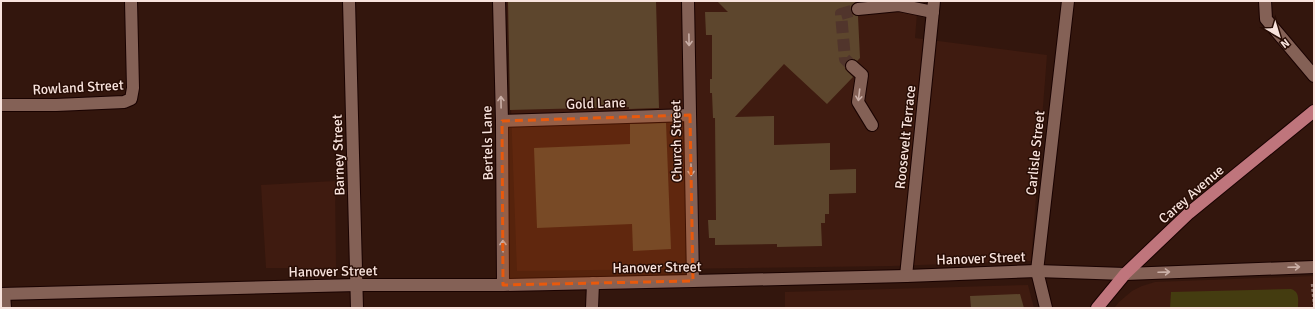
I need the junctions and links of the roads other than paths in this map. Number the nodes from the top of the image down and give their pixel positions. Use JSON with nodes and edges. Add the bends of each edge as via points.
{"nodes":[{"id":1,"x":131,"y":1,"type":"edge"},
{"id":2,"x":350,"y":1,"type":"edge"},
{"id":3,"x":499,"y":1,"type":"edge"},
{"id":4,"x":688,"y":1,"type":"edge"},
{"id":5,"x":1068,"y":1,"type":"edge"},
{"id":6,"x":1265,"y":1,"type":"edge"},
{"id":7,"x":934,"y":6,"type":"edge"},
{"id":8,"x":858,"y":9,"type":"tunnel mouth"},
{"id":9,"x":852,"y":66,"type":"tunnel mouth"},
{"id":10,"x":1314,"y":76,"type":"edge"},
{"id":11,"x":1,"y":105,"type":"edge"},
{"id":12,"x":1314,"y":111,"type":"edge"},
{"id":13,"x":690,"y":115,"type":"junction"},
{"id":14,"x":502,"y":121,"type":"junction"},
{"id":15,"x":872,"y":125,"type":"dead end"},
{"id":16,"x":1314,"y":267,"type":"edge"},
{"id":17,"x":1037,"y":271,"type":"junction"},
{"id":18,"x":1125,"y":274,"type":"junction"},
{"id":19,"x":906,"y":276,"type":"junction"},
{"id":20,"x":693,"y":281,"type":"junction"},
{"id":21,"x":592,"y":283,"type":"junction"},
{"id":22,"x":503,"y":284,"type":"junction"},
{"id":23,"x":357,"y":285,"type":"junction"},
{"id":24,"x":3,"y":294,"type":"edge"},
{"id":25,"x":5,"y":308,"type":"edge"},
{"id":26,"x":357,"y":308,"type":"edge"},
{"id":27,"x":592,"y":308,"type":"edge"},
{"id":28,"x":1046,"y":308,"type":"edge"},
{"id":29,"x":1097,"y":308,"type":"edge"}],
"edges":[{"from":1,"to":11,"type":"street","name":"Rowland Street","via":[[131,99],[124,102],[94,104]]},
{"from":2,"to":23,"type":"street","name":"Barney Street"},
{"from":14,"to":3,"type":"street","name":"Bertels Lane","one_way":true},
{"from":4,"to":13,"type":"street","name":"Church Street","one_way":true},
{"from":5,"to":17,"type":"street","name":"Carlisle Street"},
{"from":6,"to":10,"type":"street","via":[[1266,19]]},
{"from":7,"to":8,"type":"street","via":[[899,5]]},
{"from":7,"to":19,"type":"street","name":"Roosevelt Terrace"},
{"from":9,"to":15,"type":"street","one_way":true,"via":[[862,75],[858,102]]},
{"from":12,"to":18,"type":"main road","name":"Carey Avenue","via":[[1189,213]]},
{"from":13,"to":14,"type":"street","name":"Gold Lane"},
{"from":13,"to":20,"type":"street","name":"Church Street","one_way":true},
{"from":22,"to":14,"type":"street","name":"Bertels Lane","one_way":true},
{"from":18,"to":16,"type":"street","name":"Hanover Street","one_way":true},
{"from":17,"to":18,"type":"street","name":"Hanover Street"},
{"from":17,"to":19,"type":"street","name":"Hanover Street"},
{"from":17,"to":28,"type":"street","name":"Carlisle Street"},
{"from":18,"to":29,"type":"main road","name":"Carey Avenue"},
{"from":19,"to":20,"type":"street","name":"Hanover Street"},
{"from":20,"to":21,"type":"street","name":"Hanover Street"},
{"from":21,"to":22,"type":"street","name":"Hanover Street"},
{"from":21,"to":27,"type":"street"},
{"from":22,"to":23,"type":"street","name":"Hanover Street"},
{"from":23,"to":24,"type":"street","name":"Hanover Street"},
{"from":23,"to":26,"type":"street","name":"Barney Street"},
{"from":24,"to":25,"type":"street"}]}
